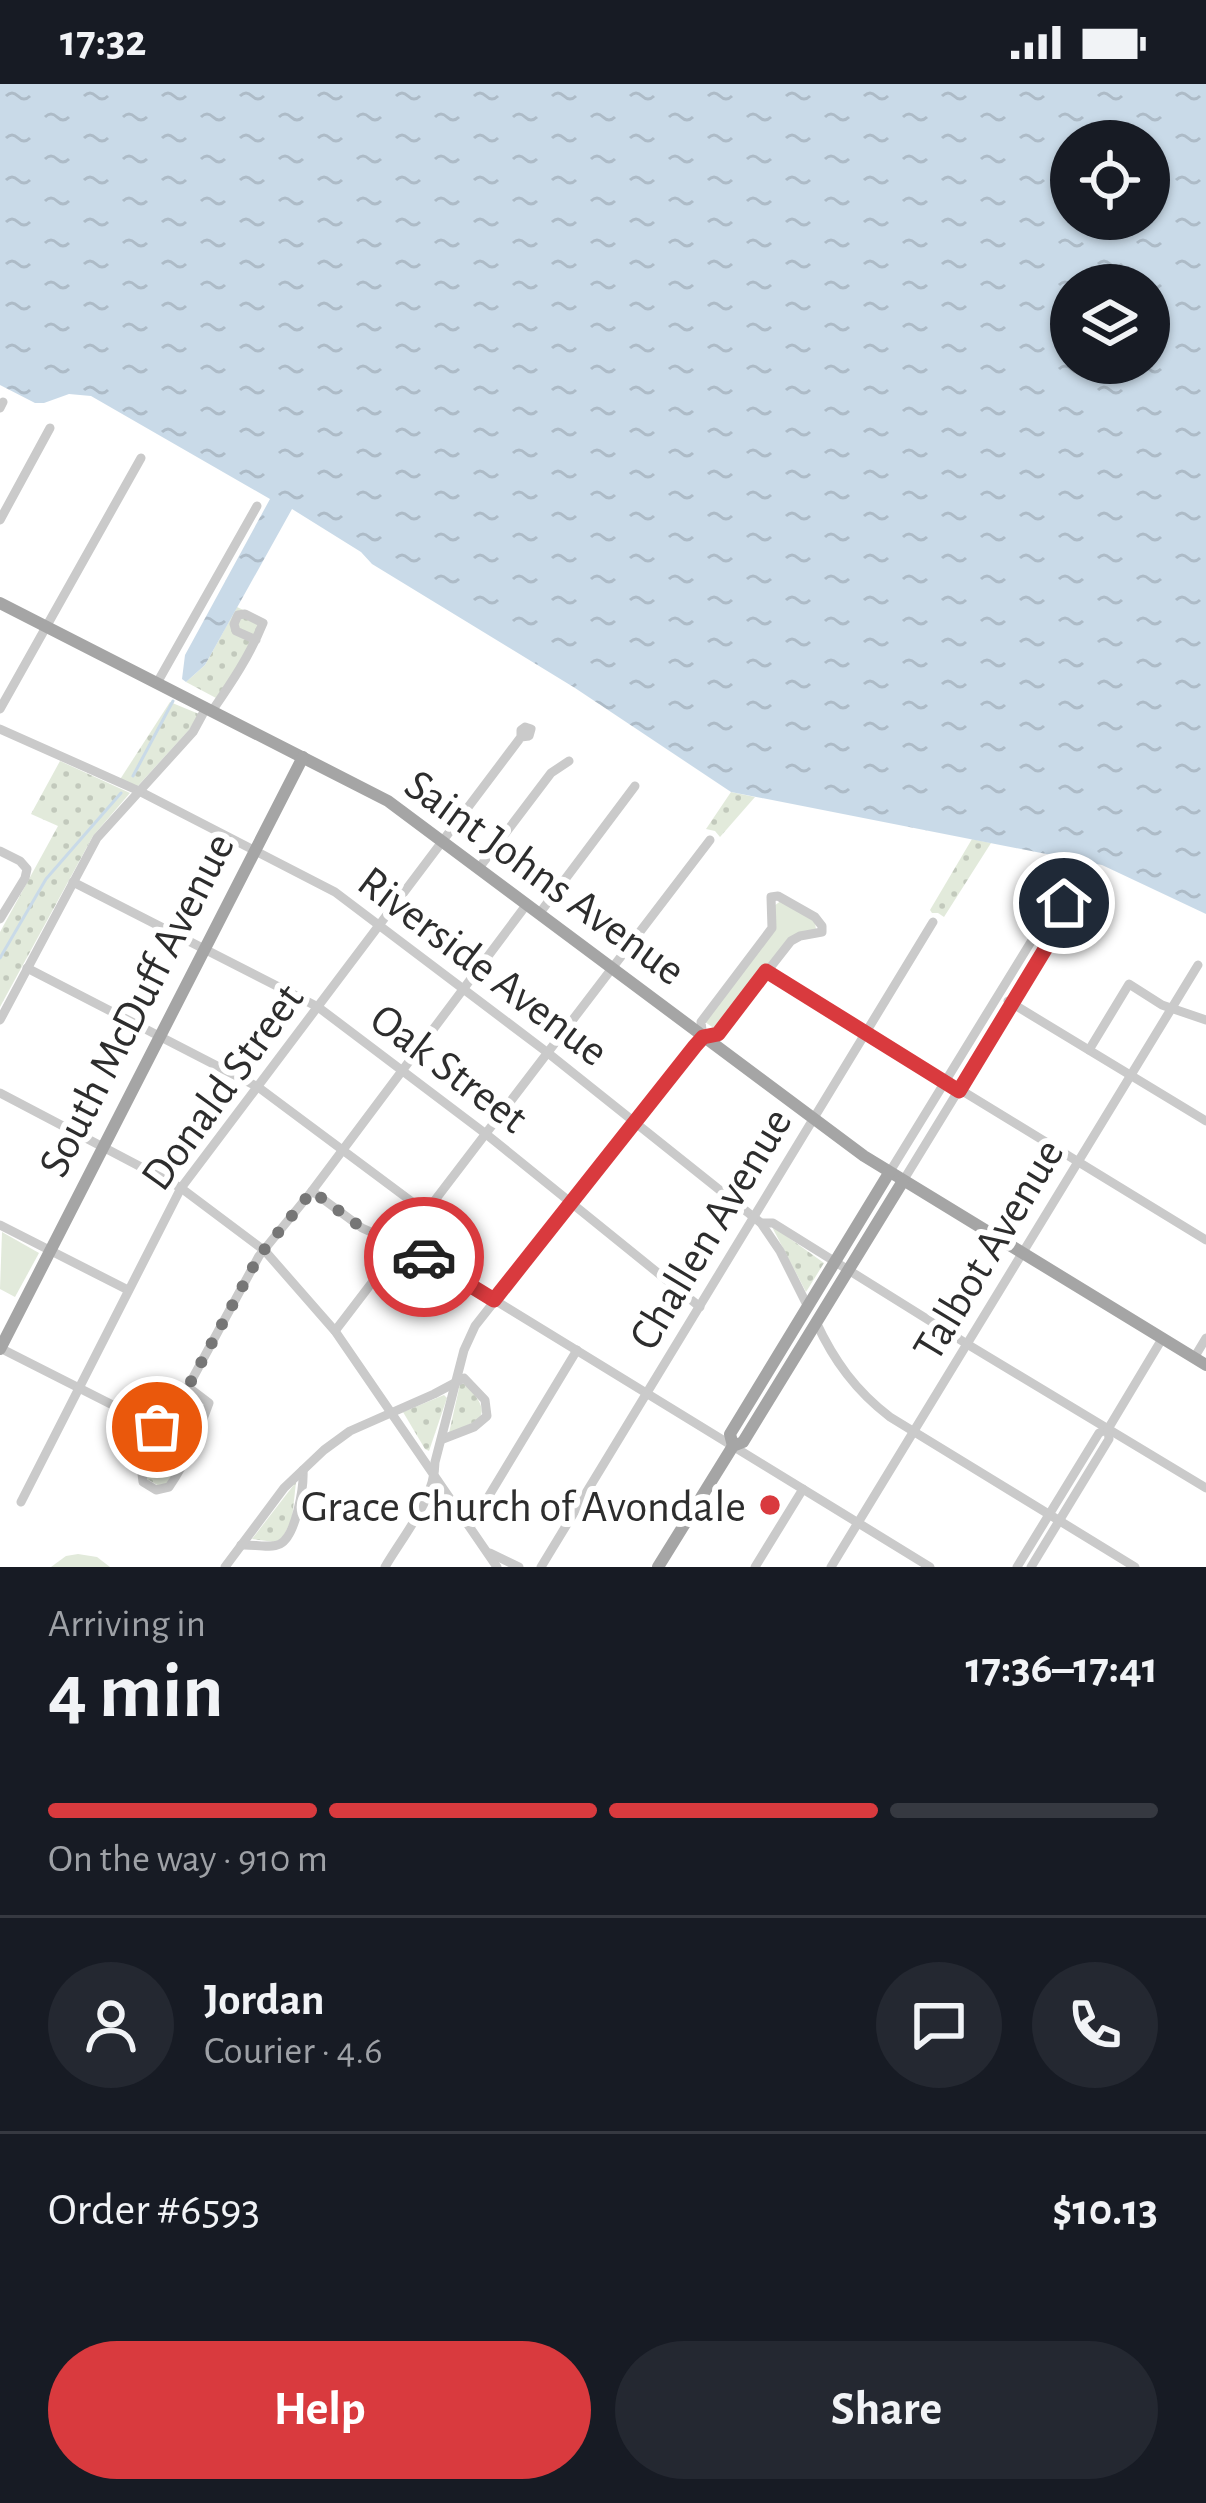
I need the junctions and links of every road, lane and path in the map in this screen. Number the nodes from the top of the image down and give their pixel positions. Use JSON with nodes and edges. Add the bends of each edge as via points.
{"nodes":[{"id":1,"x":50,"y":428,"type":"dead end"},
{"id":2,"x":141,"y":458,"type":"dead end"},
{"id":3,"x":256,"y":506,"type":"dead end"},
{"id":4,"x":0,"y":520,"type":"edge"},
{"id":5,"x":0,"y":602,"type":"edge"},
{"id":6,"x":46,"y":626,"type":"junction"},
{"id":7,"x":256,"y":640,"type":"dead end"},
{"id":8,"x":157,"y":683,"type":"junction"},
{"id":9,"x":0,"y":709,"type":"edge"},
{"id":10,"x":209,"y":710,"type":"junction"},
{"id":11,"x":0,"y":729,"type":"edge"},
{"id":12,"x":521,"y":737,"type":"dead end"},
{"id":13,"x":303,"y":758,"type":"junction"},
{"id":14,"x":569,"y":761,"type":"dead end"},
{"id":15,"x":635,"y":786,"type":"dead end"},
{"id":16,"x":139,"y":791,"type":"junction"},
{"id":17,"x":710,"y":839,"type":"dead end"},
{"id":18,"x":442,"y":841,"type":"junction"},
{"id":19,"x":255,"y":850,"type":"junction"},
{"id":20,"x":0,"y":851,"type":"edge"},
{"id":21,"x":479,"y":868,"type":"junction"},
{"id":22,"x":73,"y":882,"type":"junction"},
{"id":23,"x":533,"y":909,"type":"junction"},
{"id":24,"x":0,"y":919,"type":"edge"},
{"id":25,"x":933,"y":922,"type":"dead end"},
{"id":26,"x":379,"y":924,"type":"junction"},
{"id":27,"x":204,"y":949,"type":"junction"},
{"id":28,"x":1198,"y":965,"type":"dead end"},
{"id":29,"x":28,"y":968,"type":"junction"},
{"id":30,"x":612,"y":968,"type":"junction"},
{"id":31,"x":766,"y":971,"type":"junction"},
{"id":32,"x":464,"y":988,"type":"junction"},
{"id":33,"x":998,"y":995,"type":"junction"},
{"id":34,"x":1012,"y":1002,"type":"junction"},
{"id":35,"x":318,"y":1007,"type":"junction"},
{"id":36,"x":1172,"y":1009,"type":"junction"},
{"id":37,"x":0,"y":1020,"type":"edge"},
{"id":38,"x":1206,"y":1020,"type":"edge"},
{"id":39,"x":866,"y":1033,"type":"junction"},
{"id":40,"x":159,"y":1036,"type":"junction"},
{"id":41,"x":703,"y":1037,"type":"junction"},
{"id":42,"x":1089,"y":1050,"type":"junction"},
{"id":43,"x":548,"y":1053,"type":"junction"},
{"id":44,"x":402,"y":1070,"type":"junction"},
{"id":45,"x":1132,"y":1076,"type":"junction"},
{"id":46,"x":945,"y":1083,"type":"junction"},
{"id":47,"x":258,"y":1087,"type":"junction"},
{"id":48,"x":959,"y":1091,"type":"junction"},
{"id":49,"x":0,"y":1093,"type":"edge"},
{"id":50,"x":813,"y":1120,"type":"junction"},
{"id":51,"x":1206,"y":1121,"type":"edge"},
{"id":52,"x":634,"y":1123,"type":"junction"},
{"id":53,"x":486,"y":1134,"type":"junction"},
{"id":54,"x":104,"y":1145,"type":"junction"},
{"id":55,"x":342,"y":1150,"type":"junction"},
{"id":56,"x":1078,"y":1163,"type":"junction"},
{"id":57,"x":889,"y":1173,"type":"junction"},
{"id":58,"x":903,"y":1181,"type":"junction"},
{"id":59,"x":181,"y":1189,"type":"junction"},
{"id":60,"x":312,"y":1191,"type":"junction"},
{"id":61,"x":571,"y":1202,"type":"junction"},
{"id":62,"x":427,"y":1213,"type":"junction"},
{"id":63,"x":758,"y":1220,"type":"junction"},
{"id":64,"x":0,"y":1225,"type":"edge"},
{"id":65,"x":1206,"y":1240,"type":"edge"},
{"id":66,"x":402,"y":1246,"type":"junction"},
{"id":67,"x":50,"y":1250,"type":"junction"},
{"id":68,"x":265,"y":1251,"type":"junction"},
{"id":69,"x":1022,"y":1254,"type":"junction"},
{"id":70,"x":842,"y":1267,"type":"junction"},
{"id":71,"x":128,"y":1290,"type":"junction"},
{"id":72,"x":494,"y":1300,"type":"junction"},
{"id":73,"x":700,"y":1307,"type":"junction"},
{"id":74,"x":808,"y":1307,"type":"junction"},
{"id":75,"x":816,"y":1324,"type":"junction"},
{"id":76,"x":335,"y":1331,"type":"junction"},
{"id":77,"x":1206,"y":1338,"type":"edge"},
{"id":78,"x":1162,"y":1339,"type":"junction"},
{"id":79,"x":967,"y":1344,"type":"junction"},
{"id":80,"x":0,"y":1348,"type":"edge"},
{"id":81,"x":577,"y":1350,"type":"junction"},
{"id":82,"x":1200,"y":1361,"type":"edge"},
{"id":83,"x":458,"y":1379,"type":"junction"},
{"id":84,"x":79,"y":1387,"type":"junction"},
{"id":85,"x":188,"y":1387,"type":"junction"},
{"id":86,"x":647,"y":1393,"type":"junction"},
{"id":87,"x":392,"y":1412,"type":"junction"},
{"id":88,"x":1108,"y":1429,"type":"junction"},
{"id":89,"x":164,"y":1431,"type":"junction"},
{"id":90,"x":914,"y":1432,"type":"junction"},
{"id":91,"x":442,"y":1439,"type":"junction"},
{"id":92,"x":733,"y":1447,"type":"junction"},
{"id":93,"x":303,"y":1470,"type":"junction"},
{"id":94,"x":435,"y":1477,"type":"junction"},
{"id":95,"x":1206,"y":1488,"type":"edge"},
{"id":96,"x":803,"y":1489,"type":"junction"},
{"id":97,"x":21,"y":1502,"type":"dead end"},
{"id":98,"x":1054,"y":1519,"type":"junction"},
{"id":99,"x":858,"y":1523,"type":"junction"},
{"id":100,"x":470,"y":1527,"type":"junction"},
{"id":101,"x":241,"y":1545,"type":"junction"},
{"id":102,"x":486,"y":1551,"type":"junction"},
{"id":103,"x":225,"y":1567,"type":"edge"},
{"id":104,"x":385,"y":1567,"type":"edge"},
{"id":105,"x":497,"y":1567,"type":"edge"},
{"id":106,"x":519,"y":1567,"type":"edge"},
{"id":107,"x":541,"y":1567,"type":"edge"},
{"id":108,"x":658,"y":1567,"type":"edge"},
{"id":109,"x":755,"y":1567,"type":"edge"},
{"id":110,"x":831,"y":1567,"type":"edge"},
{"id":111,"x":930,"y":1567,"type":"edge"},
{"id":112,"x":1017,"y":1567,"type":"edge"},
{"id":113,"x":1031,"y":1567,"type":"edge"},
{"id":114,"x":1135,"y":1567,"type":"edge"}],
"edges":[{"from":1,"to":4,"type":"street"},
{"from":2,"to":6,"type":"street"},
{"from":3,"to":8,"type":"street"},
{"from":5,"to":6,"type":"main road","name":"Saint Johns Avenue"},
{"from":6,"to":8,"type":"main road","name":"Saint Johns Avenue"},
{"from":6,"to":9,"type":"street"},
{"from":7,"to":10,"type":"street"},
{"from":8,"to":10,"type":"main road","name":"Saint Johns Avenue"},
{"from":10,"to":13,"type":"main road","name":"Saint Johns Avenue"},
{"from":10,"to":16,"type":"street"},
{"from":11,"to":16,"type":"street","name":"Riverside Avenue"},
{"from":12,"to":18,"type":"street","name":"Donald Street"},
{"from":13,"to":18,"type":"main road","name":"Saint Johns Avenue","via":[[388,801]]},
{"from":13,"to":19,"type":"main road","name":"South McDuff Avenue"},
{"from":14,"to":21,"type":"street","via":[[550,773]]},
{"from":15,"to":23,"type":"street"},
{"from":16,"to":19,"type":"street","name":"Riverside Avenue"},
{"from":16,"to":22,"type":"street"},
{"from":17,"to":30,"type":"street"},
{"from":18,"to":21,"type":"main road","name":"Saint Johns Avenue"},
{"from":18,"to":26,"type":"street","name":"Donald Street"},
{"from":19,"to":26,"type":"street","name":"Riverside Avenue"},
{"from":19,"to":27,"type":"main road","name":"South McDuff Avenue"},
{"from":20,"to":24,"type":"street","via":[[27,869]]},
{"from":21,"to":23,"type":"main road","name":"Saint Johns Avenue"},
{"from":22,"to":27,"type":"street","name":"Oak Street"},
{"from":22,"to":29,"type":"street"},
{"from":23,"to":30,"type":"main road","name":"Saint Johns Avenue"},
{"from":23,"to":32,"type":"street"},
{"from":25,"to":39,"type":"street","name":"Challen Avenue"},
{"from":26,"to":32,"type":"street","name":"Riverside Avenue"},
{"from":26,"to":35,"type":"street","name":"Donald Street"},
{"from":27,"to":35,"type":"street","name":"Oak Street"},
{"from":27,"to":40,"type":"main road","name":"South McDuff Avenue"},
{"from":28,"to":36,"type":"street","name":"Talbot Avenue"},
{"from":29,"to":37,"type":"street"},
{"from":29,"to":40,"type":"street"},
{"from":30,"to":41,"type":"main road","name":"Saint Johns Avenue"},
{"from":30,"to":43,"type":"street"},
{"from":31,"to":39,"type":"street"},
{"from":31,"to":41,"type":"street","via":[[718,1034]]},
{"from":31,"to":41,"type":"street","via":[[790,941],[822,932],[814,917],[778,896],[771,897],[772,928],[701,1022]]},
{"from":32,"to":43,"type":"street","name":"Riverside Avenue"},
{"from":32,"to":44,"type":"street"},
{"from":33,"to":34,"type":"street"},
{"from":33,"to":34,"type":"street","via":[[1061,901],[1067,913]]},
{"from":33,"to":46,"type":"street"},
{"from":34,"to":42,"type":"street"},
{"from":34,"to":48,"type":"street"},
{"from":35,"to":44,"type":"street","name":"Oak Street"},
{"from":35,"to":47,"type":"street","name":"Donald Street"},
{"from":36,"to":38,"type":"street"},
{"from":36,"to":42,"type":"street","via":[[1129,984]]},
{"from":36,"to":45,"type":"street","name":"Talbot Avenue"},
{"from":39,"to":46,"type":"street"},
{"from":39,"to":50,"type":"street","name":"Challen Avenue"},
{"from":40,"to":47,"type":"street"},
{"from":40,"to":54,"type":"main road","name":"South McDuff Avenue"},
{"from":41,"to":50,"type":"main road","name":"Saint Johns Avenue"},
{"from":41,"to":52,"type":"street"},
{"from":42,"to":45,"type":"street"},
{"from":43,"to":52,"type":"street","name":"Riverside Avenue"},
{"from":43,"to":53,"type":"street"},
{"from":44,"to":53,"type":"street","name":"Oak Street"},
{"from":44,"to":55,"type":"street"},
{"from":45,"to":51,"type":"street"},
{"from":45,"to":56,"type":"street","name":"Talbot Avenue"},
{"from":46,"to":48,"type":"street"},
{"from":46,"to":57,"type":"street"},
{"from":47,"to":55,"type":"street"},
{"from":47,"to":59,"type":"street","name":"Donald Street"},
{"from":48,"to":56,"type":"street"},
{"from":48,"to":58,"type":"street"},
{"from":49,"to":54,"type":"street"},
{"from":50,"to":57,"type":"main road","name":"Saint Johns Avenue"},
{"from":50,"to":63,"type":"street","name":"Challen Avenue"},
{"from":52,"to":61,"type":"street"},
{"from":52,"to":63,"type":"street","name":"Riverside Avenue"},
{"from":53,"to":61,"type":"street","name":"Oak Street"},
{"from":53,"to":62,"type":"street"},
{"from":54,"to":59,"type":"street"},
{"from":54,"to":67,"type":"main road","name":"South McDuff Avenue"},
{"from":55,"to":60,"type":"street"},
{"from":55,"to":62,"type":"street"},
{"from":56,"to":65,"type":"street"},
{"from":56,"to":69,"type":"street","name":"Talbot Avenue"},
{"from":57,"to":58,"type":"main road","name":"Saint Johns Avenue"},
{"from":57,"to":70,"type":"main road"},
{"from":58,"to":69,"type":"main road","name":"Saint Johns Avenue"},
{"from":58,"to":70,"type":"main road"},
{"from":59,"to":68,"type":"street"},
{"from":59,"to":71,"type":"street","name":"Donald Street"},
{"from":60,"to":66,"type":"street"},
{"from":60,"to":68,"type":"street"},
{"from":61,"to":72,"type":"street"},
{"from":61,"to":73,"type":"street","name":"Oak Street"},
{"from":62,"to":66,"type":"street"},
{"from":63,"to":70,"type":"street","name":"Riverside Avenue"},
{"from":63,"to":73,"type":"street","name":"Challen Avenue"},
{"from":63,"to":74,"type":"street"},
{"from":64,"to":67,"type":"street"},
{"from":66,"to":72,"type":"street"},
{"from":66,"to":76,"type":"street"},
{"from":67,"to":71,"type":"street"},
{"from":67,"to":80,"type":"main road","name":"South McDuff Avenue"},
{"from":68,"to":76,"type":"street"},
{"from":68,"to":85,"type":"street"},
{"from":69,"to":78,"type":"main road","name":"Saint Johns Avenue"},
{"from":69,"to":79,"type":"street","name":"Talbot Avenue"},
{"from":70,"to":74,"type":"main road"},
{"from":70,"to":75,"type":"main road"},
{"from":70,"to":79,"type":"street","name":"Riverside Avenue"},
{"from":71,"to":84,"type":"street","name":"Donald Street"},
{"from":72,"to":81,"type":"street"},
{"from":72,"to":83,"type":"street","via":[[468,1340]]},
{"from":73,"to":86,"type":"street","name":"Challen Avenue"},
{"from":74,"to":75,"type":"street"},
{"from":74,"to":92,"type":"main road","via":[[730,1434]]},
{"from":75,"to":90,"type":"street","via":[[860,1391]]},
{"from":75,"to":92,"type":"main road"},
{"from":76,"to":87,"type":"street"},
{"from":77,"to":82,"type":"street"},
{"from":78,"to":82,"type":"main road","name":"Saint Johns Avenue"},
{"from":78,"to":88,"type":"street"},
{"from":79,"to":88,"type":"street","name":"Riverside Avenue"},
{"from":79,"to":90,"type":"street","name":"Talbot Avenue"},
{"from":80,"to":84,"type":"street"},
{"from":81,"to":86,"type":"street"},
{"from":81,"to":100,"type":"street"},
{"from":83,"to":87,"type":"street"},
{"from":83,"to":91,"type":"street"},
{"from":83,"to":91,"type":"street","via":[[484,1400],[487,1416]]},
{"from":84,"to":89,"type":"street"},
{"from":84,"to":97,"type":"street","name":"Donald Street"},
{"from":85,"to":89,"type":"street"},
{"from":85,"to":89,"type":"street","via":[[209,1403],[177,1475],[156,1490],[142,1474]]},
{"from":86,"to":92,"type":"street"},
{"from":86,"to":107,"type":"street","name":"Challen Avenue"},
{"from":87,"to":93,"type":"street","via":[[350,1431]]},
{"from":87,"to":94,"type":"street"},
{"from":88,"to":95,"type":"street","name":"Riverside Avenue"},
{"from":88,"to":98,"type":"street"},
{"from":90,"to":98,"type":"street"},
{"from":90,"to":99,"type":"street","name":"Talbot Avenue"},
{"from":91,"to":94,"type":"street"},
{"from":92,"to":96,"type":"street"},
{"from":92,"to":108,"type":"main road"},
{"from":93,"to":101,"type":"street"},
{"from":93,"to":101,"type":"street","via":[[289,1536],[275,1546]]},
{"from":94,"to":100,"type":"street"},
{"from":94,"to":104,"type":"street"},
{"from":96,"to":99,"type":"street"},
{"from":96,"to":109,"type":"street"},
{"from":98,"to":112,"type":"street"},
{"from":98,"to":113,"type":"street"},
{"from":98,"to":114,"type":"street"},
{"from":99,"to":110,"type":"street","name":"Talbot Avenue"},
{"from":99,"to":111,"type":"street"},
{"from":100,"to":102,"type":"street"},
{"from":101,"to":103,"type":"street"},
{"from":102,"to":105,"type":"street"},
{"from":102,"to":106,"type":"street"}]}
